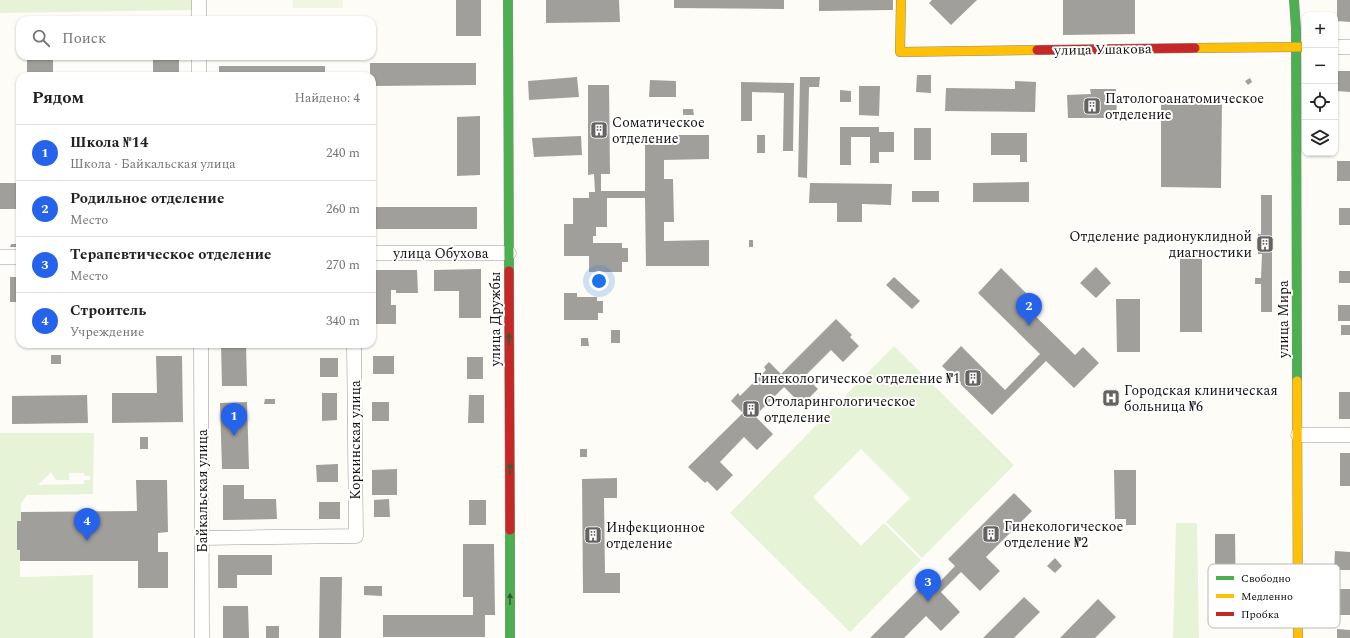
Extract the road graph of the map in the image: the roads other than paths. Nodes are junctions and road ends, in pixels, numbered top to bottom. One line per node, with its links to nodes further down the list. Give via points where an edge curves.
1 (199, 0): 5 (street)
2 (508, 0): 12 (street, улица Дружбы)
3 (901, 0): 7 (street, улица Ушакова, via 900,52)
4 (1294, 0): 7 (street, улица Мира)
5 (199, 16)
6 (1350, 46): 8 (street)
7 (1300, 47): 17 (street, улица Мира)
8 (1338, 47)
9 (199, 60): 10 (street)
10 (199, 72)
11 (376, 253): 12 (street, улица Обухова)
12 (509, 253): 22 (street, улица Дружбы, one-way to 12)
13 (0, 257): 14 (street)
14 (16, 257)
15 (201, 348): 19 (street, Байкальская улица)
16 (354, 348): 19 (street, Коркинская улица, via 356,536)
17 (1298, 435): 18 (street); 20 (street, улица Мира)
18 (1350, 435)
19 (202, 538): 21 (street, Байкальская улица)
20 (1298, 564)
21 (202, 638)
22 (510, 638)

